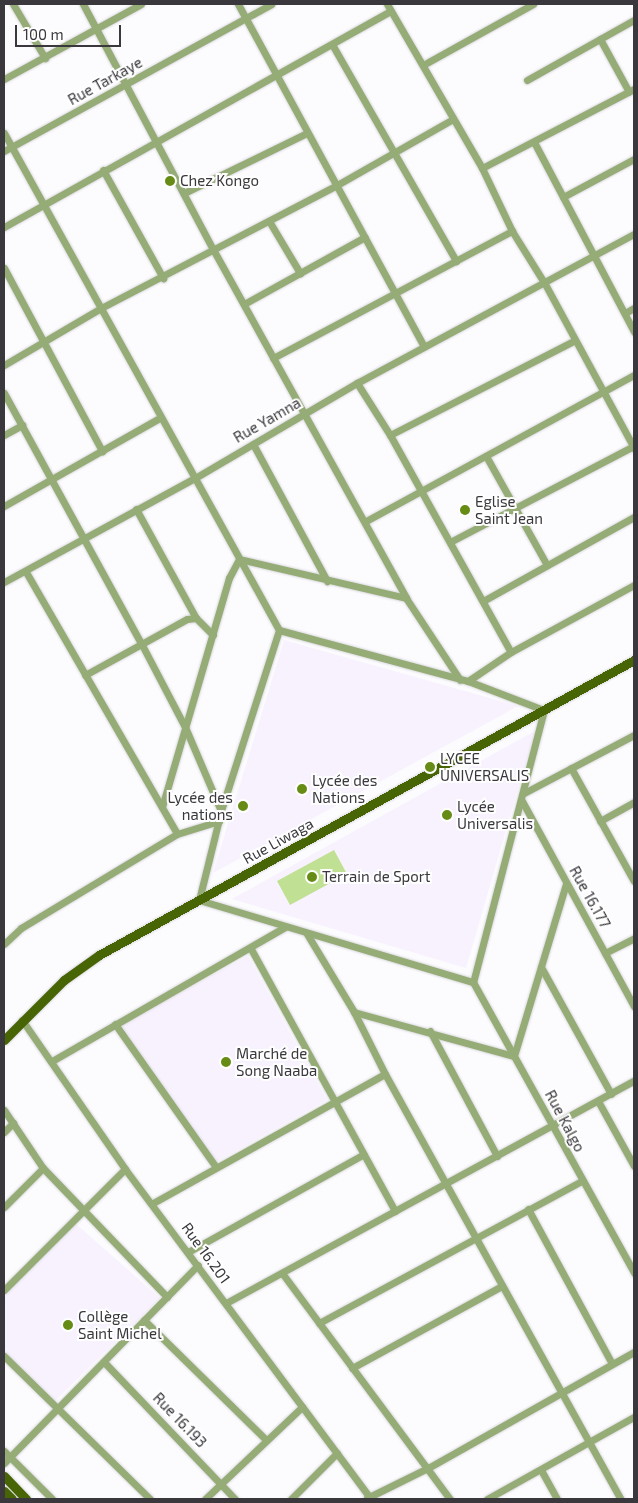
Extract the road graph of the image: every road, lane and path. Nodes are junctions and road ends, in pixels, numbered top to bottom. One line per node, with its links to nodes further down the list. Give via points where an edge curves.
1 (13, 4): 14 (street)
2 (83, 4): 11 (street)
3 (141, 4): 11 (street)
4 (238, 4): 9 (street)
5 (271, 4): 9 (street, Rue Tarkaye)
6 (387, 4): 8 (street)
7 (533, 4): 15 (street)
8 (391, 11): 13 (street); 15 (street)
9 (245, 18): 16 (street); 19 (street, Rue Tarkaye)
10 (634, 20): 12 (street)
11 (97, 28): 14 (street); 19 (street)
12 (600, 39): 18 (street); 20 (street)
13 (333, 46): 16 (street); 28 (street)
14 (45, 58): 17 (street)
15 (423, 65): 21 (street)
16 (276, 75): 23 (street); 24 (street)
17 (4, 79)
18 (527, 80)
19 (126, 84): 24 (street); 26 (street, Rue Tarkaye)
20 (632, 90): 25 (street)
21 (453, 119): 28 (street); 30 (street)
22 (4, 133): 26 (street)
23 (307, 133): 32 (street); 33 (street)
24 (156, 140): 31 (street); 33 (street)
25 (534, 142): 30 (street); 34 (street)
26 (12, 147): 27 (street, Rue Tarkaye); 35 (street)
27 (4, 151)
28 (392, 154): 32 (street); 43 (street)
29 (634, 159): 34 (street)
30 (482, 168): 38 (street)
31 (103, 170): 35 (street); 46 (street)
32 (337, 185): 36 (street); 40 (street)
33 (184, 193): 41 (street)
34 (563, 197): 42 (street)
35 (43, 204): 37 (street); 50 (street)
36 (269, 221): 41 (street); 45 (street)
37 (4, 227)
38 (512, 231): 43 (street); 47 (street)
39 (634, 234): 42 (street, Rue Yamna)
40 (365, 237): 45 (street); 48 (street)
41 (214, 251): 46 (street); 49 (street)
42 (596, 256): 47 (street, Rue Yamna); 52 (street)
43 (456, 261): 48 (street)
44 (4, 268): 54 (street)
45 (300, 273): 49 (street)
46 (163, 278): 50 (street)
47 (545, 284): 55 (street); 56 (street, Rue Yamna)
48 (395, 293): 56 (street); 57 (street)
49 (244, 304): 57 (street)
50 (101, 308): 54 (street); 64 (street)
51 (634, 308): 52 (street)
52 (625, 313): 53 (street)
53 (634, 332)
54 (43, 341): 58 (street); 70 (street)
55 (574, 341): 61 (street); 67 (street)
56 (424, 347): 60 (street, Rue Yamna)
57 (273, 358): 63 (street)
58 (4, 365)
59 (634, 375): 61 (street)
60 (357, 383): 63 (street, Rue Yamna); 67 (street)
61 (605, 391): 69 (street); 71 (street)
62 (4, 393): 65 (street)
63 (306, 414): 68 (street, Rue Yamna); 79 (street)
64 (161, 417): 70 (street); 72 (street)
65 (22, 425): 66 (street); 73 (street)
66 (4, 435)
67 (390, 435): 74 (street)
68 (253, 444): 72 (street, Rue Yamna); 85 (street)
69 (634, 447): 76 (street)
70 (102, 452): 73 (street)
71 (486, 456): 74 (street); 76 (street)
72 (195, 478): 77 (street, Rue Yamna); 82 (street)
73 (52, 480): 75 (street); 80 (street)
74 (422, 491): 79 (street); 81 (street)
75 (4, 506)
76 (515, 508): 81 (street); 83 (street)
77 (136, 509): 80 (street, Rue Yamna); 90 (street)
78 (634, 518): 83 (street)
79 (366, 521): 88 (street)
80 (82, 540): 84 (street, Rue Yamna); 93 (street)
81 (450, 542): 89 (street)
82 (240, 559): 85 (street); 91 (street); 92 (street, via 229,578)
83 (547, 565): 89 (street)
84 (26, 572): 86 (street, Rue Yamna); 96 (street)
85 (327, 581): 88 (street)
86 (4, 582)
87 (634, 584): 94 (street)
88 (406, 598): 97 (street)
89 (483, 601): 94 (street)
90 (196, 618): 92 (street); 93 (street, via 179,622)
91 (279, 630): 97 (street); 106 (street)
92 (213, 635): 99 (street)
93 (141, 643): 96 (street); 99 (street)
94 (511, 652): 97 (street)
95 (634, 660): 98 (main road, Rue Liwaga)
96 (85, 676): 105 (street)
97 (464, 680): 98 (street)
98 (544, 710): 102 (street); 113 (main road, Rue Liwaga)
99 (185, 727): 105 (street); 106 (street)
100 (634, 735): 101 (street)
101 (571, 768): 102 (street); 108 (street)
102 (524, 793): 103 (street)
103 (522, 801): 112 (street, Rue 16.177); 121 (street)
104 (634, 802): 108 (street)
105 (162, 807): 109 (street)
106 (221, 811): 107 (street)
107 (219, 821): 109 (street); 113 (street)
108 (600, 821): 110 (street)
109 (177, 834): 117 (street, via 20,928)
110 (632, 871): 111 (street)
111 (634, 881)
112 (566, 884): 119 (street, Rue 16.177); 120 (street)
113 (199, 900): 114 (street); 124 (main road, Rue Liwaga, via 81,966)
114 (285, 927): 115 (street); 118 (street)
115 (307, 934): 121 (street); 123 (street)
116 (634, 938): 119 (street)
117 (4, 944)
118 (251, 949): 125 (street); 134 (street)
119 (605, 954): 122 (street, Rue 16.177)
120 (541, 967): 128 (street); 132 (street)
121 (472, 982): 128 (street, Rue Kalgo)
122 (634, 1006)
123 (354, 1012): 126 (street); 130 (street)
124 (22, 1020): 127 (main road, Rue Liwaga); 129 (street, Rue 16.201)
125 (115, 1024): 129 (street); 142 (street)
126 (430, 1032): 128 (street); 140 (street)
127 (5, 1034)
128 (514, 1056): 137 (street, Rue Kalgo)
129 (52, 1061): 144 (street, Rue 16.201)
130 (385, 1074): 134 (street); 146 (street)
131 (634, 1081): 132 (street)
132 (611, 1094): 133 (street)
133 (598, 1101): 137 (street); 141 (street)
134 (335, 1102): 139 (street); 142 (street)
135 (4, 1110): 136 (street)
136 (12, 1123): 138 (street); 143 (street)
137 (552, 1126): 140 (street); 145 (street, Rue Kalgo)
138 (4, 1132)
139 (364, 1154): 151 (street); 153 (street)
140 (497, 1156): 146 (street)
141 (634, 1166)
142 (216, 1167): 147 (street)
143 (42, 1168): 148 (street); 150 (street)
144 (125, 1169): 147 (street, Rue 16.201); 150 (street)
145 (582, 1181): 149 (street); 156 (street, Rue Kalgo)
146 (446, 1184): 151 (street); 152 (street)
147 (153, 1203): 153 (street, Rue 16.201)
148 (4, 1208)
149 (528, 1209): 152 (street); 166 (street)
150 (82, 1210): 158 (street); 159 (street)
151 (395, 1211): 155 (street)
152 (476, 1238): 157 (street); 162 (street)
153 (188, 1252): 154 (street, Rue 16.201)
154 (198, 1266): 159 (street); 160 (street, Rue 16.201)
155 (282, 1273): 160 (street); 162 (street)
156 (634, 1273)
157 (502, 1286): 167 (street); 168 (street)
158 (4, 1290)
159 (167, 1297): 161 (street)
160 (226, 1303): 169 (street, Rue 16.201)
161 (144, 1320): 165 (street); 172 (street)
162 (319, 1323): 167 (street)
163 (634, 1352): 166 (street)
164 (4, 1356): 170 (street)
165 (104, 1362): 170 (street); 181 (street, Rue 16.193)
166 (612, 1364): 168 (street)
167 (352, 1368): 178 (street)
168 (561, 1392): 173 (street); 178 (street)
169 (302, 1407): 172 (street); 175 (street, Rue 16.201)
170 (57, 1409): 176 (street); 187 (street)
171 (634, 1417): 173 (street)
172 (266, 1440): 181 (street)
173 (589, 1442): 179 (street); 194 (street)
174 (4, 1451): 176 (street)
175 (337, 1453): 183 (street, Rue 16.201); 190 (street)
176 (10, 1457): 177 (street); 186 (street)
177 (4, 1463)
178 (428, 1468): 183 (street); 191 (street)
179 (541, 1470): 192 (street); 193 (street)
180 (4, 1476): 185 (main road)
181 (223, 1483): 188 (street); 189 (street, Rue 16.193)
182 (4, 1491): 184 (main road)
183 (369, 1498)
184 (12, 1499)
185 (26, 1499)
186 (52, 1499)
187 (150, 1499)
188 (205, 1499)
189 (235, 1499)
190 (290, 1499)
191 (450, 1499)
192 (487, 1499)
193 (557, 1499)
194 (621, 1499)

